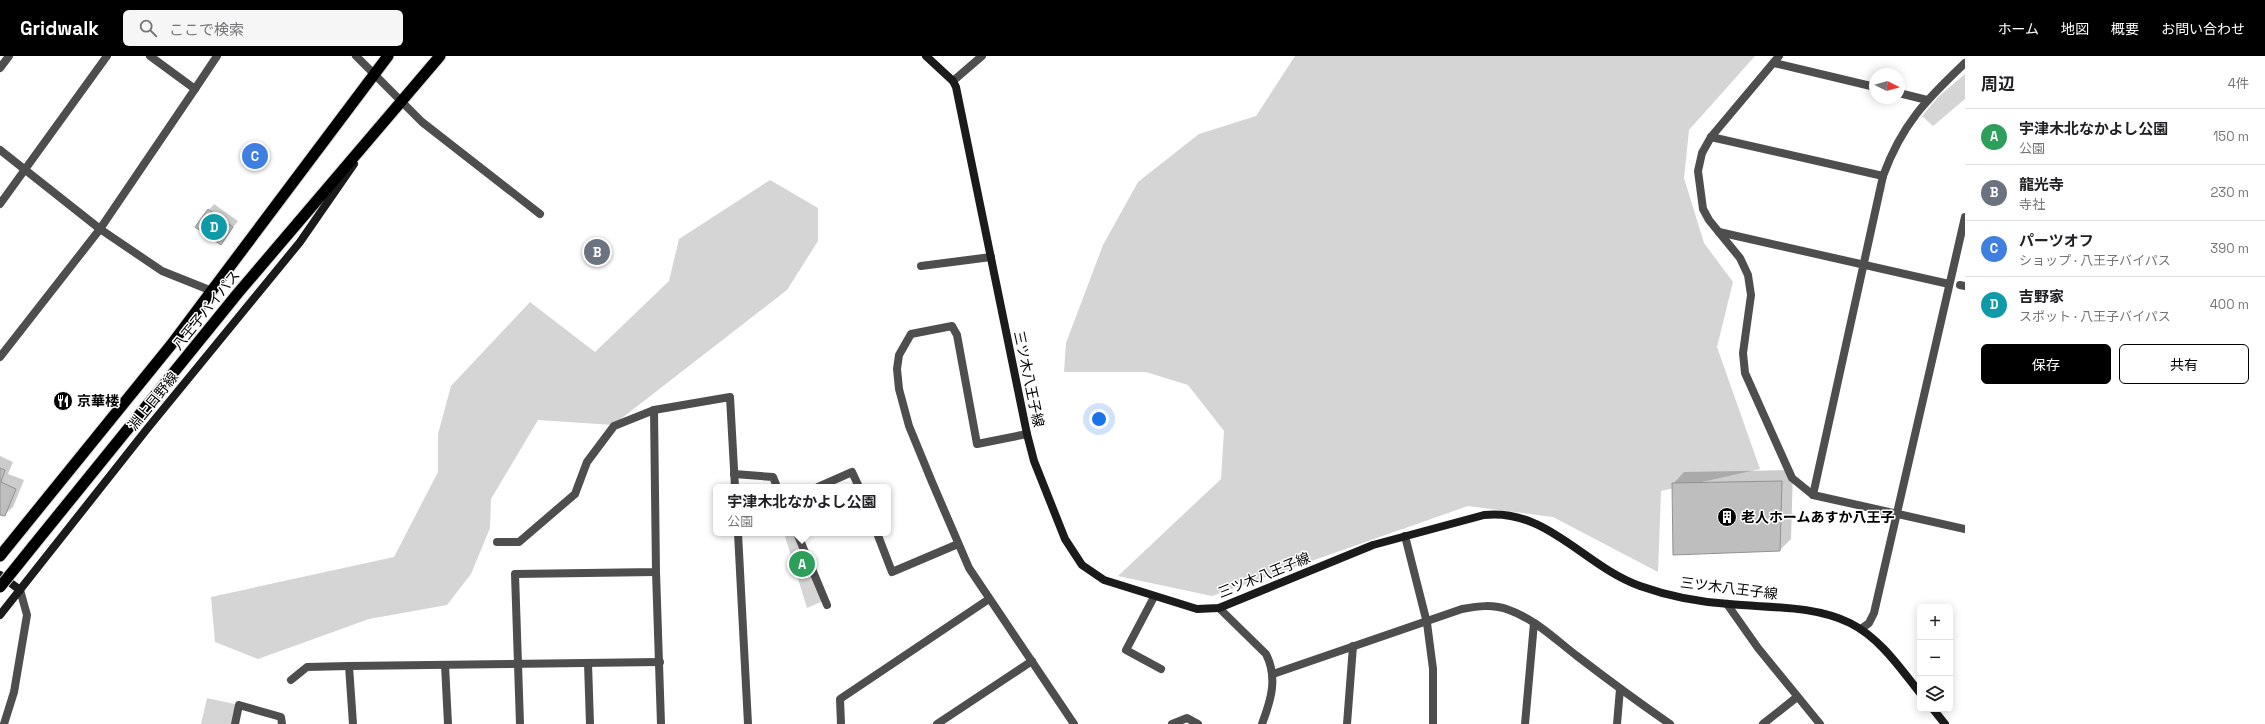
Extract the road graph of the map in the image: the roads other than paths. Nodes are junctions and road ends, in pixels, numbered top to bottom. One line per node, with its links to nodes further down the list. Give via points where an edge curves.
1 (8, 56): 13 (street)
2 (106, 56): 24 (street)
3 (150, 56): 17 (street)
4 (217, 56): 17 (street)
5 (356, 56): 14 (street)
6 (388, 56): 14 (highway, 八王子バイパス)
7 (393, 56): 14 (main road)
8 (440, 56): 20 (highway, 八王子バイパス)
9 (926, 56): 15 (main road)
10 (982, 56): 15 (street)
11 (1776, 59): 16 (street); 22 (street)
12 (1965, 63): 19 (street)
13 (0, 68)
14 (376, 74): 20 (street); 35 (highway, 八王子バイパス)
15 (953, 81): 31 (main road, 三ツ木八王子線)
16 (1869, 85)
17 (195, 89): 29 (street)
18 (1905, 94): 19 (street)
19 (1927, 100): 25 (street, via 1908,123 1893,150)
20 (401, 101): 21 (highway, 八王子バイパス); 27 (street, via 422,122)
21 (381, 125): 56 (highway, 八王子バイパス, bridge, via 238,293); 57 (main road, 淵上日野線, via 300,242)
22 (1711, 137): 25 (street); 30 (street, via 1702,153 1698,171 1699,188 1703,209)
23 (0, 150): 24 (street)
24 (25, 170): 26 (street); 29 (street)
25 (1883, 176): 32 (street)
26 (0, 204)
27 (540, 214)
28 (1965, 217): 34 (street)
29 (100, 229): 35 (street, via 162,271); 36 (street)
30 (1719, 232): 32 (street); 44 (street, via 1740,258 1748,276 1751,295 1743,353 1745,373 1792,478)
31 (991, 257): 33 (street); 38 (main road, 三ツ木八王子線)
32 (1864, 265): 34 (street); 44 (street)
33 (922, 266)
34 (1949, 284): 45 (street)
35 (212, 291): 53 (highway, 八王子バイパス)
36 (0, 357)
37 (654, 410): 39 (street, via 730,397); 51 (street, via 614,426 588,462 575,494 519,542); 54 (street)
38 (1027, 434): 52 (street, via 977,444 957,335 952,326 912,334 899,355 897,369 902,407); 58 (main road, 三ツ木八王子線, via 1048,500 1076,557 1089,571 1104,580)
39 (734, 474): 40 (street); 41 (street, via 773,477)
40 (735, 484)
41 (776, 484)
42 (825, 484): 43 (street, via 852,472)
43 (858, 484)
44 (1812, 495): 45 (street)
45 (1898, 514): 46 (street); 66 (street, via 1874,613 1869,623)
46 (1965, 529)
47 (738, 536): 89 (street)
48 (798, 536): 61 (street)
49 (878, 536): 52 (street, via 892,572)
50 (1405, 536): 60 (main road, 三ツ木八王子線, via 1484,515 1519,517 1549,530 1593,563 1638,585 1675,596); 62 (main road, 三ツ木八王子線, via 1325,564); 64 (street)
51 (497, 542)
52 (958, 544): 59 (street)
53 (0, 556)
54 (656, 572): 69 (street); 71 (street, via 515,574)
55 (0, 575): 57 (main road)
56 (0, 587)
57 (20, 590): 63 (main road, 淵上日野線); 81 (street, via 27,615 14,692)
58 (1154, 596): 62 (main road, 三ツ木八王子線, via 1197,609); 74 (street, via 1126,650)
59 (989, 600): 68 (street); 90 (street, via 840,699)
60 (1727, 604): 66 (main road, 三ツ木八王子線, via 1827,614); 79 (street)
61 (827, 605)
62 (1219, 608): 75 (street, via 1266,654)
63 (0, 615)
64 (1427, 623): 65 (street, via 1462,609 1489,606 1509,609); 67 (street); 97 (street, via 1433,669)
65 (1534, 623): 77 (street); 98 (street)
66 (1861, 629): 78 (main road, 三ツ木八王子線, via 1888,654)
67 (1353, 646): 75 (street); 96 (street)
68 (1032, 661): 91 (street); 92 (street)
69 (660, 662): 70 (street); 88 (street)
70 (588, 663): 71 (street); 87 (street)
71 (517, 664): 72 (street); 86 (street)
72 (445, 665): 73 (street); 85 (street)
73 (349, 666): 76 (street, via 307,666); 84 (street)
74 (1161, 669)
75 (1273, 674): 95 (street, via 1271,700)
76 (291, 680)
77 (1620, 689): 99 (street); 100 (street)
78 (1917, 689)
79 (1797, 697): 101 (street); 102 (street)
80 (1935, 712): 103 (main road)
81 (4, 724)
82 (235, 724): 83 (street, via 239,705 281,717)
83 (282, 724)
84 (353, 724)
85 (448, 724)
86 (520, 724)
87 (590, 724)
88 (661, 724)
89 (748, 724)
90 (842, 724)
91 (937, 724)
92 (1074, 724)
93 (1172, 724): 94 (street, via 1187,718)
94 (1198, 724)
95 (1262, 724)
96 (1347, 724)
97 (1433, 724)
98 (1525, 724)
99 (1617, 724)
100 (1670, 724)
101 (1763, 724)
102 (1820, 724)
103 (1945, 724)

